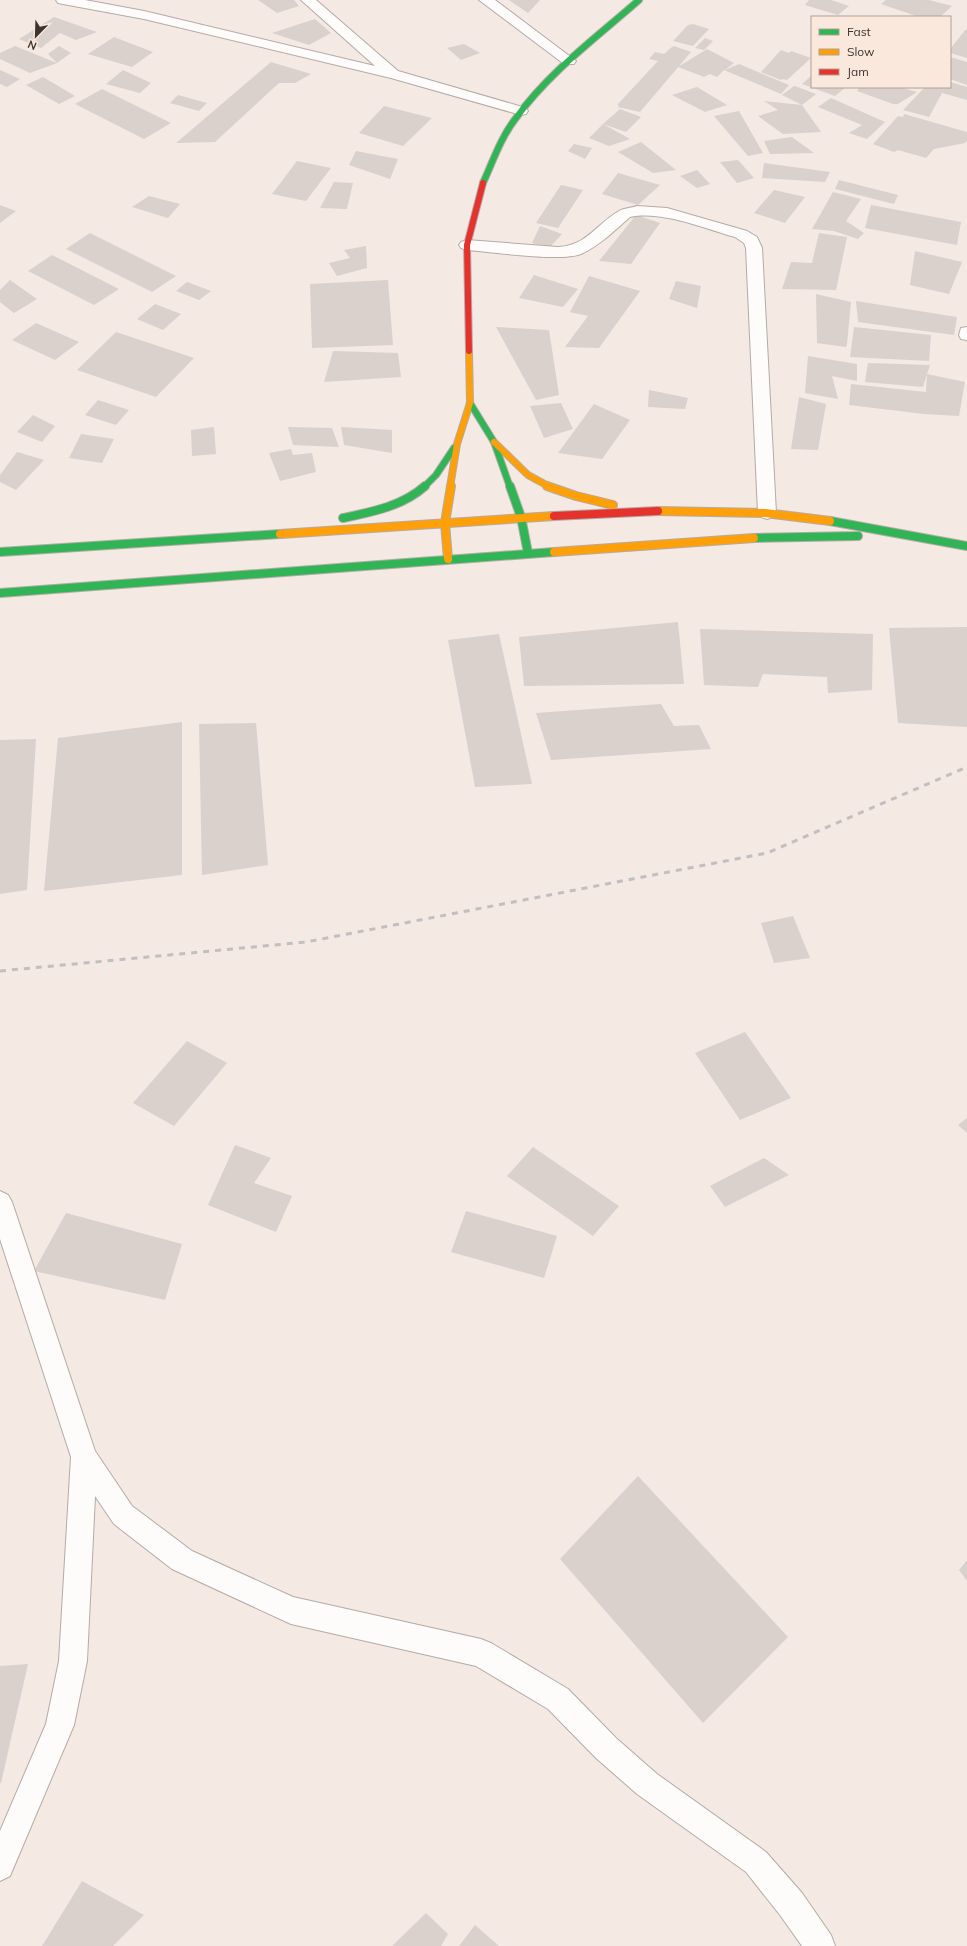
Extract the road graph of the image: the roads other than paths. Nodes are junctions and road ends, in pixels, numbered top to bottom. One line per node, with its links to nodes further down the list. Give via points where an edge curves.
1 (63, 0): 6 (street, via 144,15)
2 (308, 0): 6 (street)
3 (486, 0): 5 (street)
4 (639, 0): 5 (main road)
5 (569, 61): 7 (main road)
6 (395, 75): 7 (street)
7 (521, 111): 8 (main road, via 501,143 480,189)
8 (467, 245): 9 (main road); 13 (street, via 574,251 585,246 625,214 648,211 667,213 741,234 751,240 754,248)
9 (470, 403): 10 (main road); 11 (main road)
10 (494, 442): 12 (main road, via 541,483 596,502); 14 (main road)
11 (457, 444): 15 (main road); 16 (main road, via 432,480 412,496 378,510)
12 (646, 510): 13 (main road); 14 (main road)
13 (767, 513): 17 (main road, via 847,523)
14 (521, 517): 15 (main road); 20 (main road)
15 (445, 523): 16 (main road); 21 (main road)
16 (278, 533): 19 (main road)
17 (925, 540): 18 (main road); 20 (main road, via 856,536 735,538)
18 (967, 546)
19 (0, 552)
20 (528, 553): 21 (main road)
21 (448, 559): 22 (main road)
22 (0, 593)
23 (0, 1202): 24 (street)
24 (84, 1457): 25 (street, via 73,1661 60,1725); 26 (street, via 123,1516 182,1560 292,1610 481,1653 558,1699 606,1748 647,1784 756,1862 791,1904)
25 (0, 1866)
26 (820, 1946)

